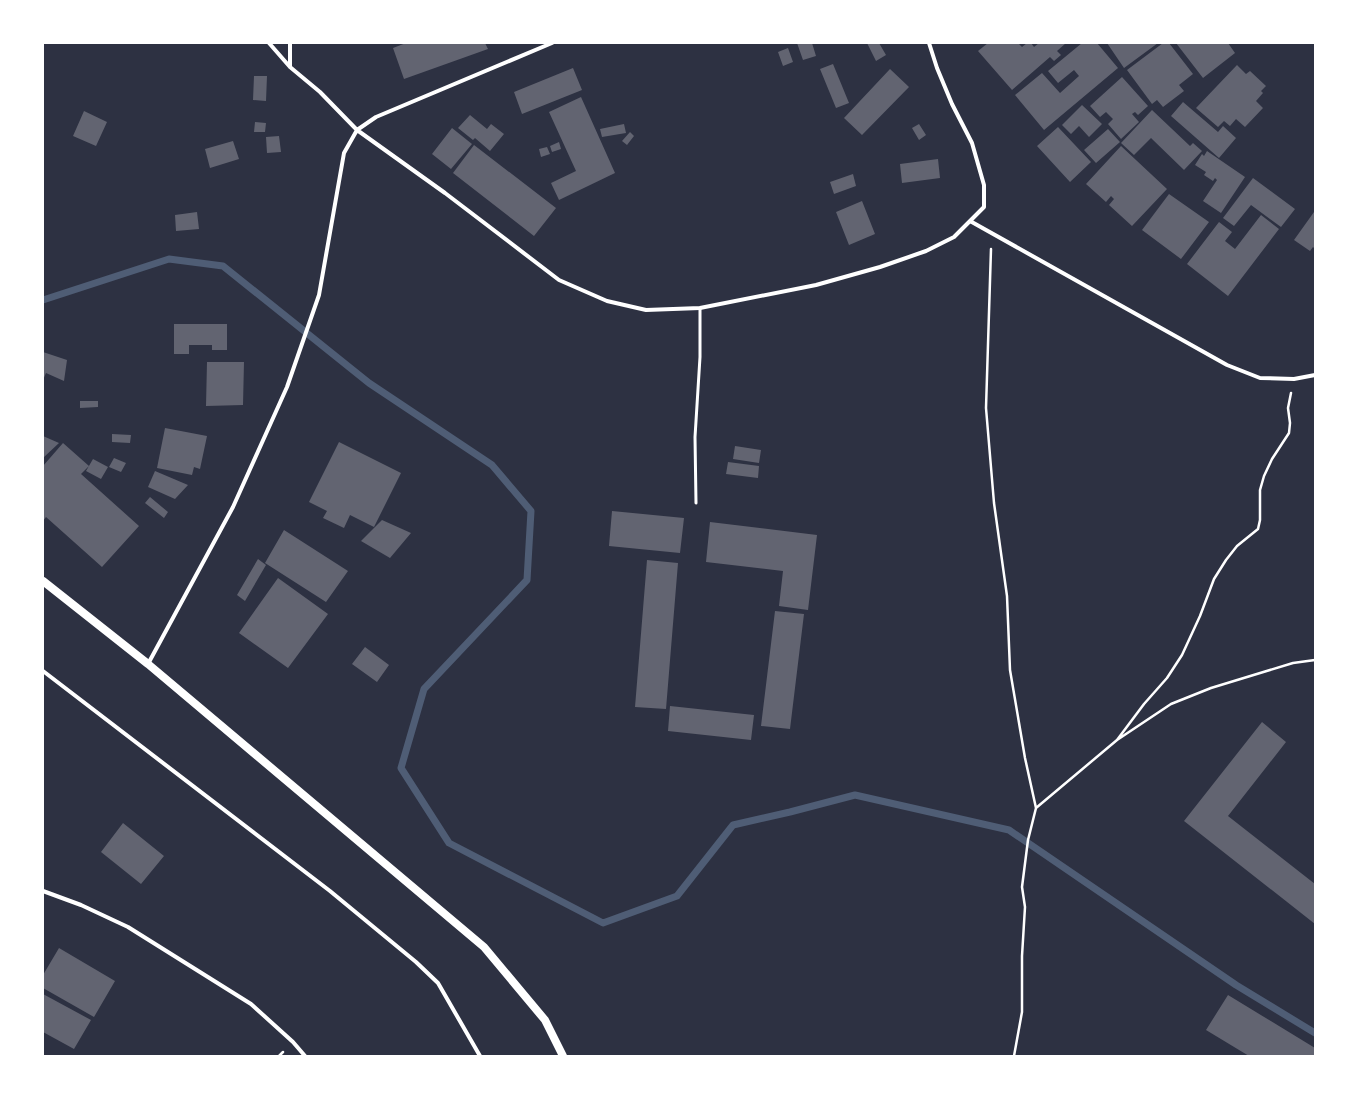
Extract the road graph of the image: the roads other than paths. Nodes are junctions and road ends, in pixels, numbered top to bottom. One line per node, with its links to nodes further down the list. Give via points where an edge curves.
1 (269, 43): 5 (street)
2 (290, 43): 5 (street)
3 (552, 43): 6 (street, via 376,117)
4 (929, 43): 7 (street, via 952,104 972,143 984,185 984,207)
5 (290, 67): 6 (street, via 320,92)
6 (357, 130): 8 (street, via 559,280 607,302 646,310); 12 (street, via 344,153 319,295 287,387 233,507)
7 (970, 221): 8 (street, via 954,237 926,251 880,267 816,285); 9 (street, via 1227,365 1260,378 1294,379)
8 (700, 308): 10 (lane, via 695,438)
9 (1315, 375)
10 (696, 503)
11 (43, 582): 12 (main road)
12 (148, 664): 17 (main road, via 484,947 545,1020)
13 (43, 670): 16 (street, via 324,887 416,962 438,983)
14 (43, 892): 15 (street, via 81,905 128,927 251,1004 294,1042)
15 (305, 1056)
16 (480, 1056)
17 (564, 1056)

